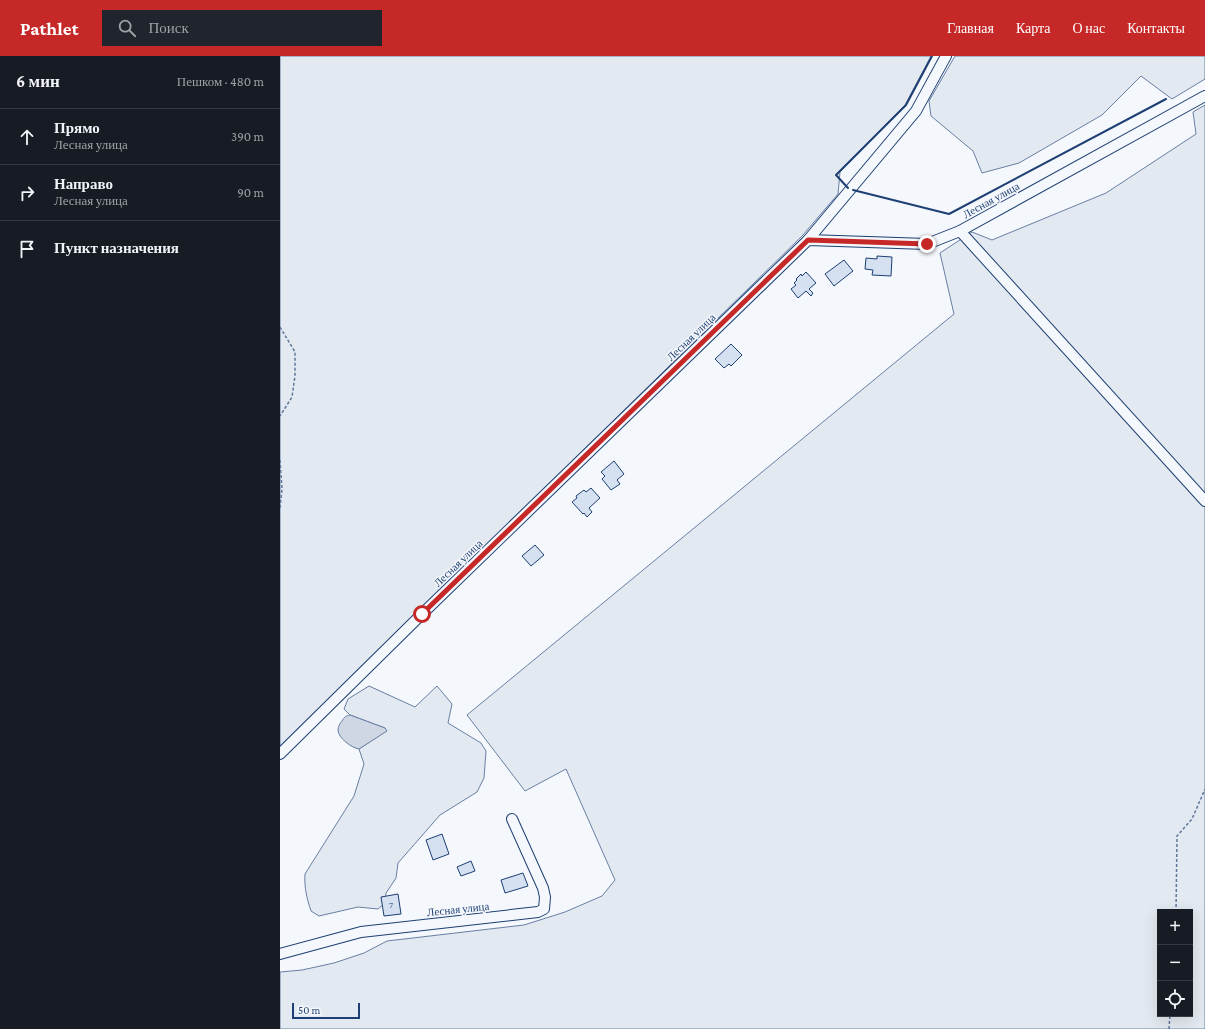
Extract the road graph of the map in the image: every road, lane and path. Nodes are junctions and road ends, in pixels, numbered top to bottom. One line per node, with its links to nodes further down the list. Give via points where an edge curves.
1 (946, 56): 4 (street, via 916,111)
2 (1205, 96): 3 (street, Лесная улица)
3 (960, 231): 4 (street, Лесная улица, via 927,244); 8 (street)
4 (808, 240): 10 (street, Лесная улица)
5 (280, 327): 6 (path, via 295,352 292,397)
6 (280, 416)
7 (280, 460): 9 (path)
8 (1205, 501)
9 (280, 508)
10 (280, 754)
11 (1205, 789): 13 (path, via 1192,820 1177,836)
12 (512, 819): 14 (street, Лесная улица, via 542,888 545,897 544,909 538,912 361,932)
13 (1176, 909)
14 (280, 954)
15 (1170, 1017): 16 (path)
16 (1169, 1029)

